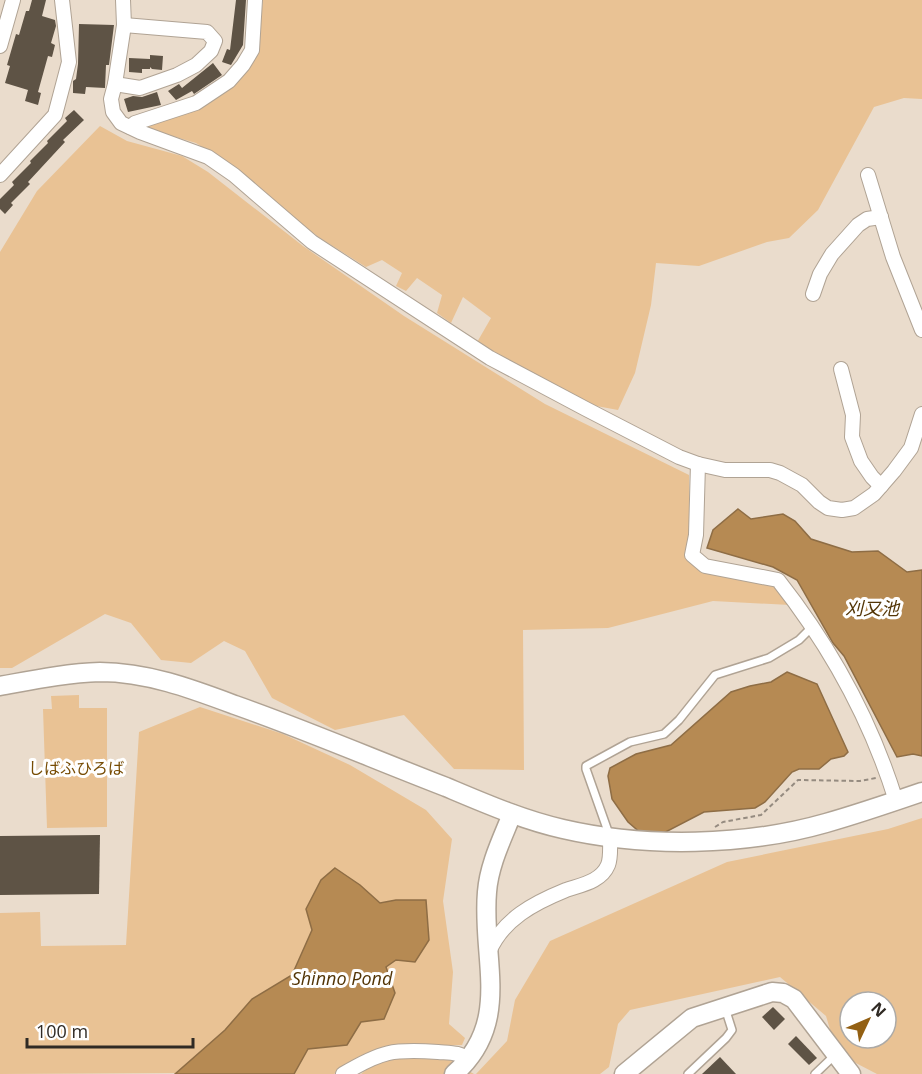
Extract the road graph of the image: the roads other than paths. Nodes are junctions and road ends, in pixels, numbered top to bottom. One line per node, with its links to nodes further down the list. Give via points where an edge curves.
1 (13, 0): 6 (street)
2 (62, 0): 9 (street, via 69,62 55,115)
3 (123, 0): 5 (street)
4 (255, 0): 8 (street, via 252,50 229,81 196,103)
5 (124, 25): 7 (street); 7 (street, via 207,32 215,41 211,51 177,75 140,88)
6 (0, 46)
7 (115, 84): 8 (street, via 112,112)
8 (130, 127): 16 (street, via 197,152 222,166 312,242 490,358)
9 (0, 175)
10 (868, 175): 11 (street)
11 (881, 217): 12 (street, via 858,225 820,274); 13 (street)
12 (813, 294)
13 (922, 330)
14 (842, 369): 17 (street, via 853,415 852,437 861,461)
15 (922, 414): 17 (street, via 911,448)
16 (698, 464): 17 (street, via 725,470 780,473 835,510 854,508); 18 (street, via 692,555 705,566 778,580)
17 (880, 486)
18 (812, 627): 21 (street, via 835,662 872,735); 23 (lane, via 769,658 715,675 664,734 630,742 586,766)
19 (0, 686): 22 (street, via 102,672 165,681 259,713)
20 (922, 792): 21 (street)
21 (896, 801): 23 (street, via 824,824 736,840 693,842)
22 (512, 814): 23 (street); 24 (street, via 487,891)
23 (610, 837): 24 (street, via 608,866 594,881 525,909 504,927)
24 (489, 954): 27 (street, via 489,1016)
25 (725, 1008): 26 (street, via 772,992 783,993 794,999); 30 (street, via 692,1018); 31 (lane, via 732,1030)
26 (836, 1054): 32 (lane); 33 (street)
27 (469, 1060): 28 (street, via 460,1053 394,1051 373,1056); 29 (street)
28 (343, 1074)
29 (454, 1074)
30 (624, 1074)
31 (688, 1074)
32 (815, 1074)
33 (851, 1074)

